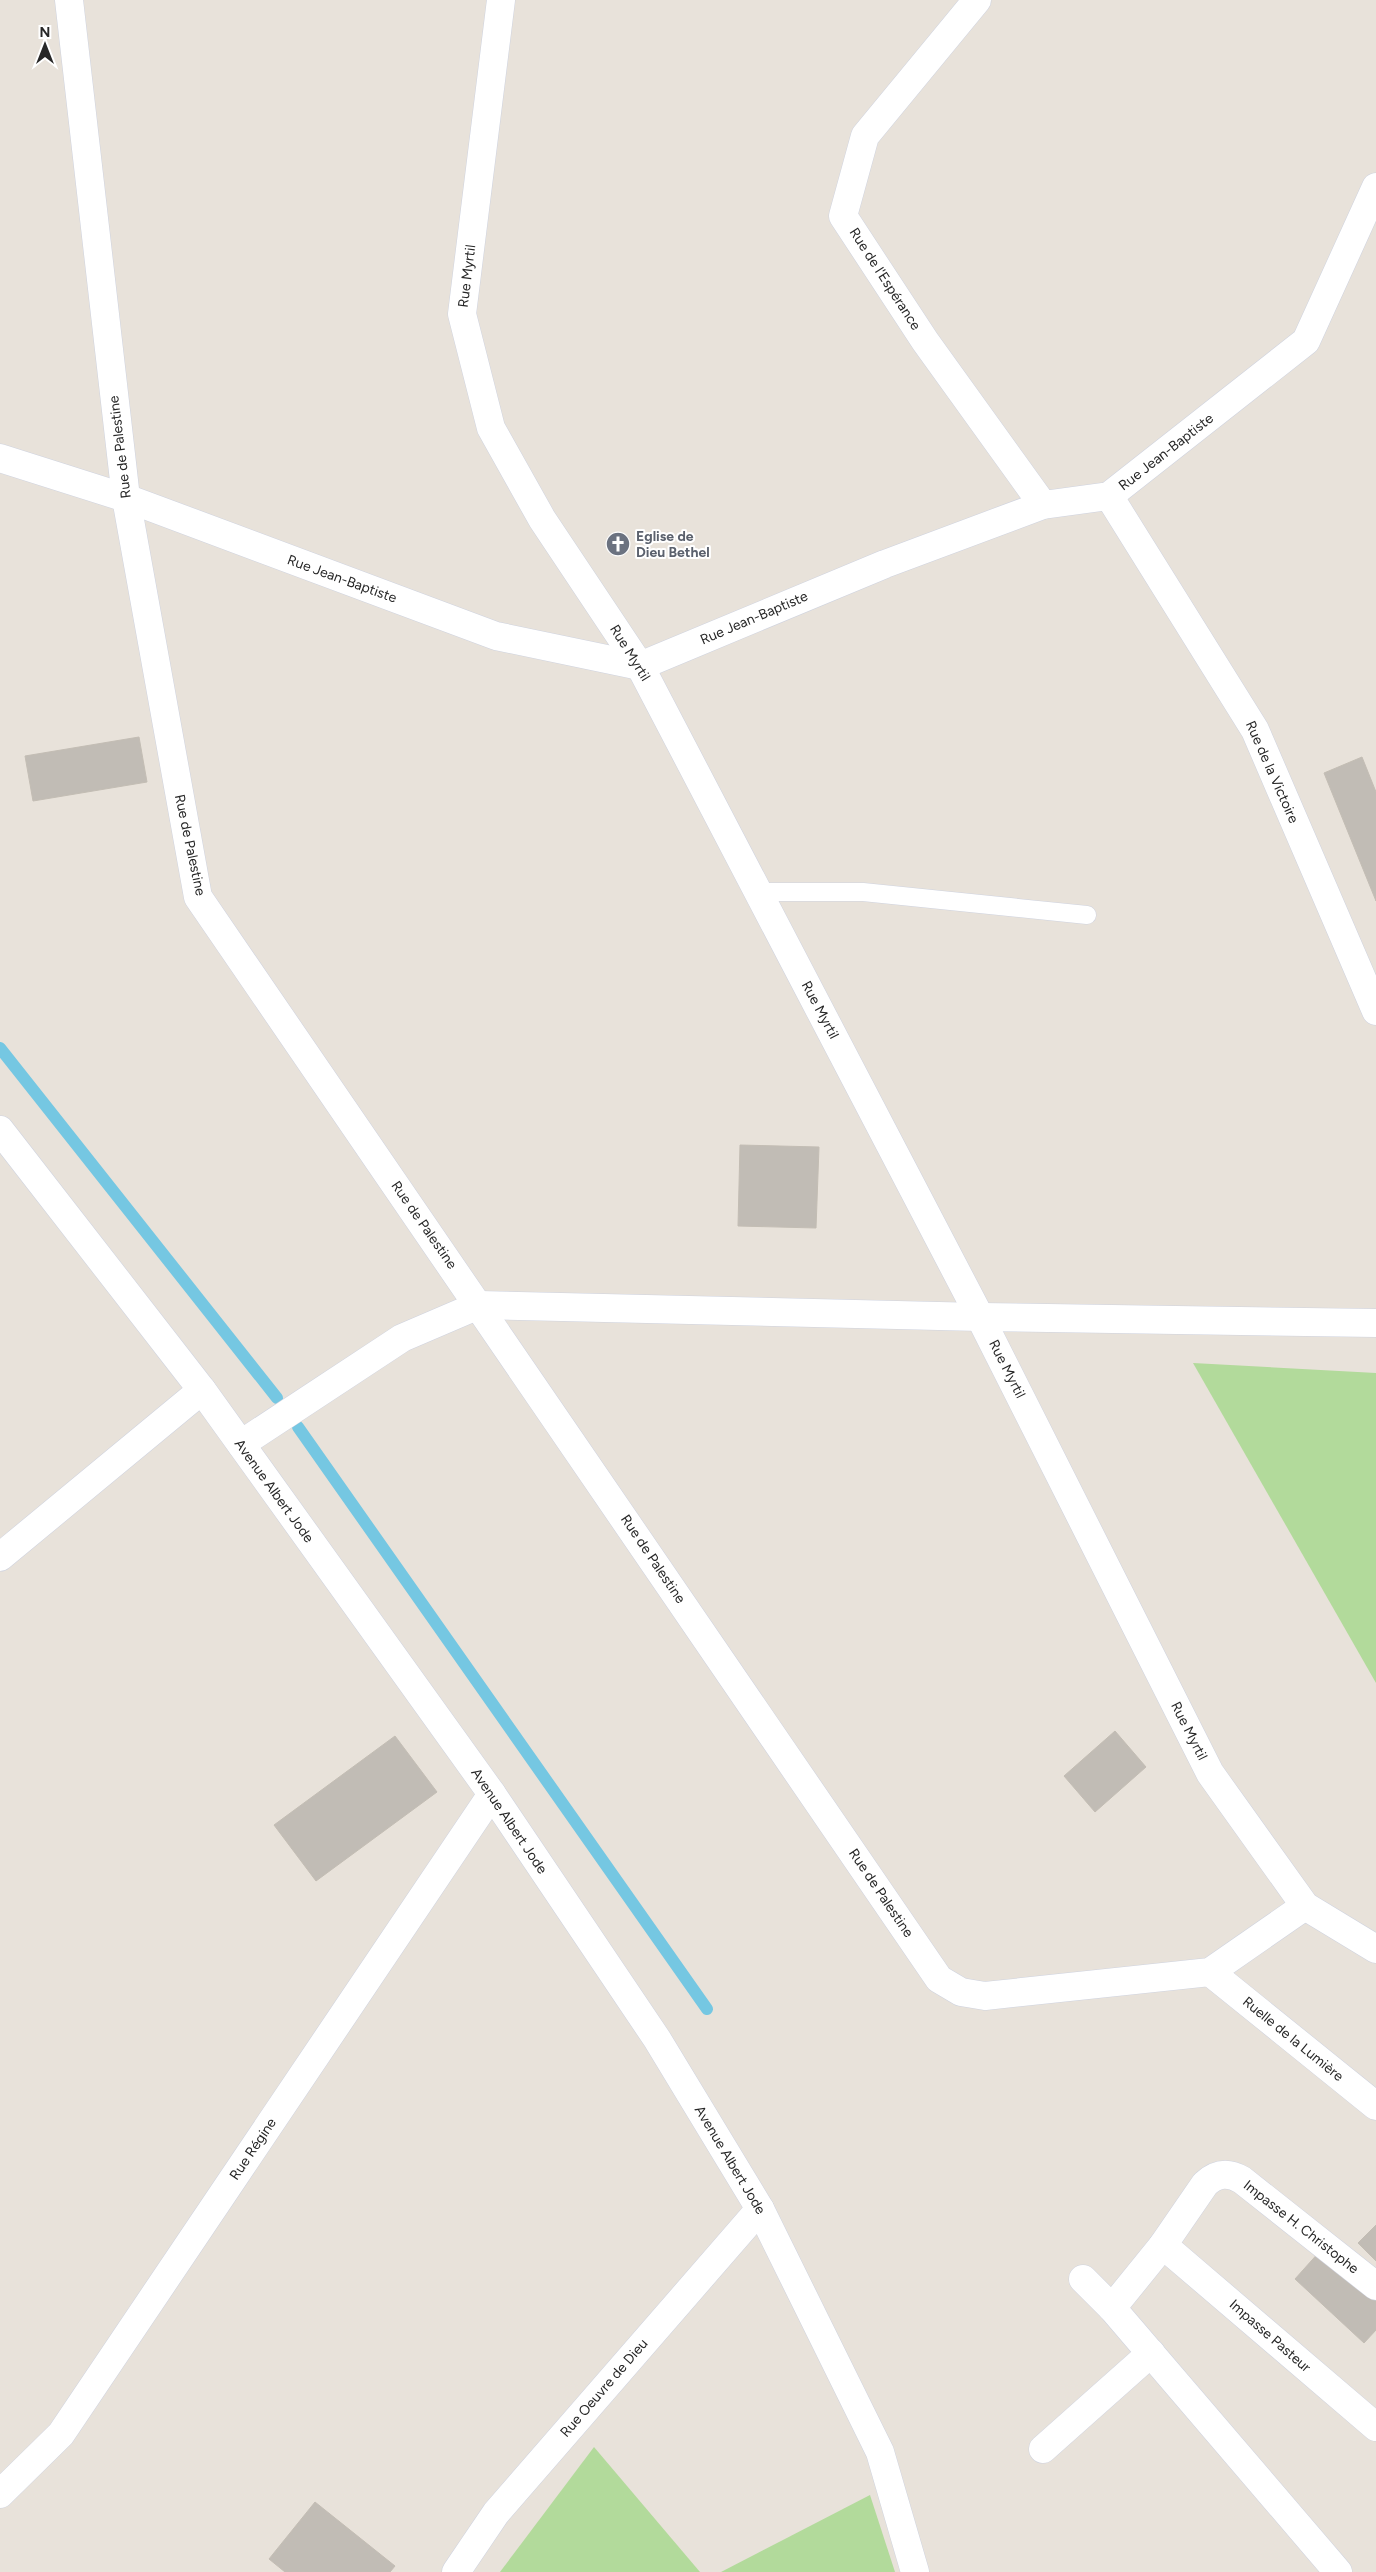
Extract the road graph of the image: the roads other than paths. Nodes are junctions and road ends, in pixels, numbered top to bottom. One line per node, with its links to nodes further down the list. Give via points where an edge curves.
1 (69, 0): 7 (street, Rue de Palestine)
2 (501, 0): 9 (street, Rue Myrtil, via 462,314 491,428 542,519)
3 (978, 0): 8 (street, Rue de l'Espérance, via 865,136 843,216 925,342)
4 (1376, 187): 6 (street, Rue Jean-Baptiste, via 1306,342)
5 (0, 458): 7 (street, Rue Jean-Baptiste)
6 (1109, 496): 8 (street, Rue Jean-Baptiste); 12 (street, Rue de la Victoire, via 1255,730)
7 (126, 498): 9 (street, Rue Jean-Baptiste, via 496,636); 14 (street, Rue de Palestine, via 198,897)
8 (1042, 505): 9 (street, Rue Jean-Baptiste, via 885,564)
9 (640, 666): 10 (street, Rue Myrtil)
10 (757, 892): 11 (lane, via 863,892); 15 (street, Rue Myrtil)
11 (1087, 915)
12 (1376, 1011)
13 (0, 1130): 17 (street, Avenue Albert Jode)
14 (479, 1305): 15 (street); 18 (street, via 402,1338); 23 (street, Rue de Palestine, via 940,1979 962,1992 985,1996)
15 (980, 1317): 16 (street); 21 (street, Rue Myrtil, via 1210,1773)
16 (1376, 1323)
17 (202, 1390): 18 (street, Avenue Albert Jode); 19 (street)
18 (241, 1444): 20 (street, Avenue Albert Jode)
19 (0, 1557)
20 (492, 1794): 25 (street, Avenue Albert Jode, via 657,2040); 33 (street, Rue Régine, via 61,2434)
21 (1305, 1906): 22 (street, Rue Myrtil); 23 (street, Rue de Palestine)
22 (1376, 1949)
23 (1210, 1972): 24 (street, Ruelle de la Lumière)
24 (1376, 2106)
25 (760, 2209): 34 (street, Rue Oeuvre de Dieu, via 496,2513); 35 (street, Avenue Albert Jode, via 880,2452)
26 (1163, 2245): 28 (street, Impasse H. Christophe, via 1205,2184 1222,2174 1233,2175); 29 (street); 31 (street, Impasse Pasteur)
27 (1083, 2279): 29 (street)
28 (1376, 2286)
29 (1112, 2308): 30 (street)
30 (1151, 2353): 32 (street); 36 (street)
31 (1376, 2427)
32 (1043, 2449)
33 (0, 2494)
34 (456, 2572)
35 (915, 2572)
36 (1338, 2572)

